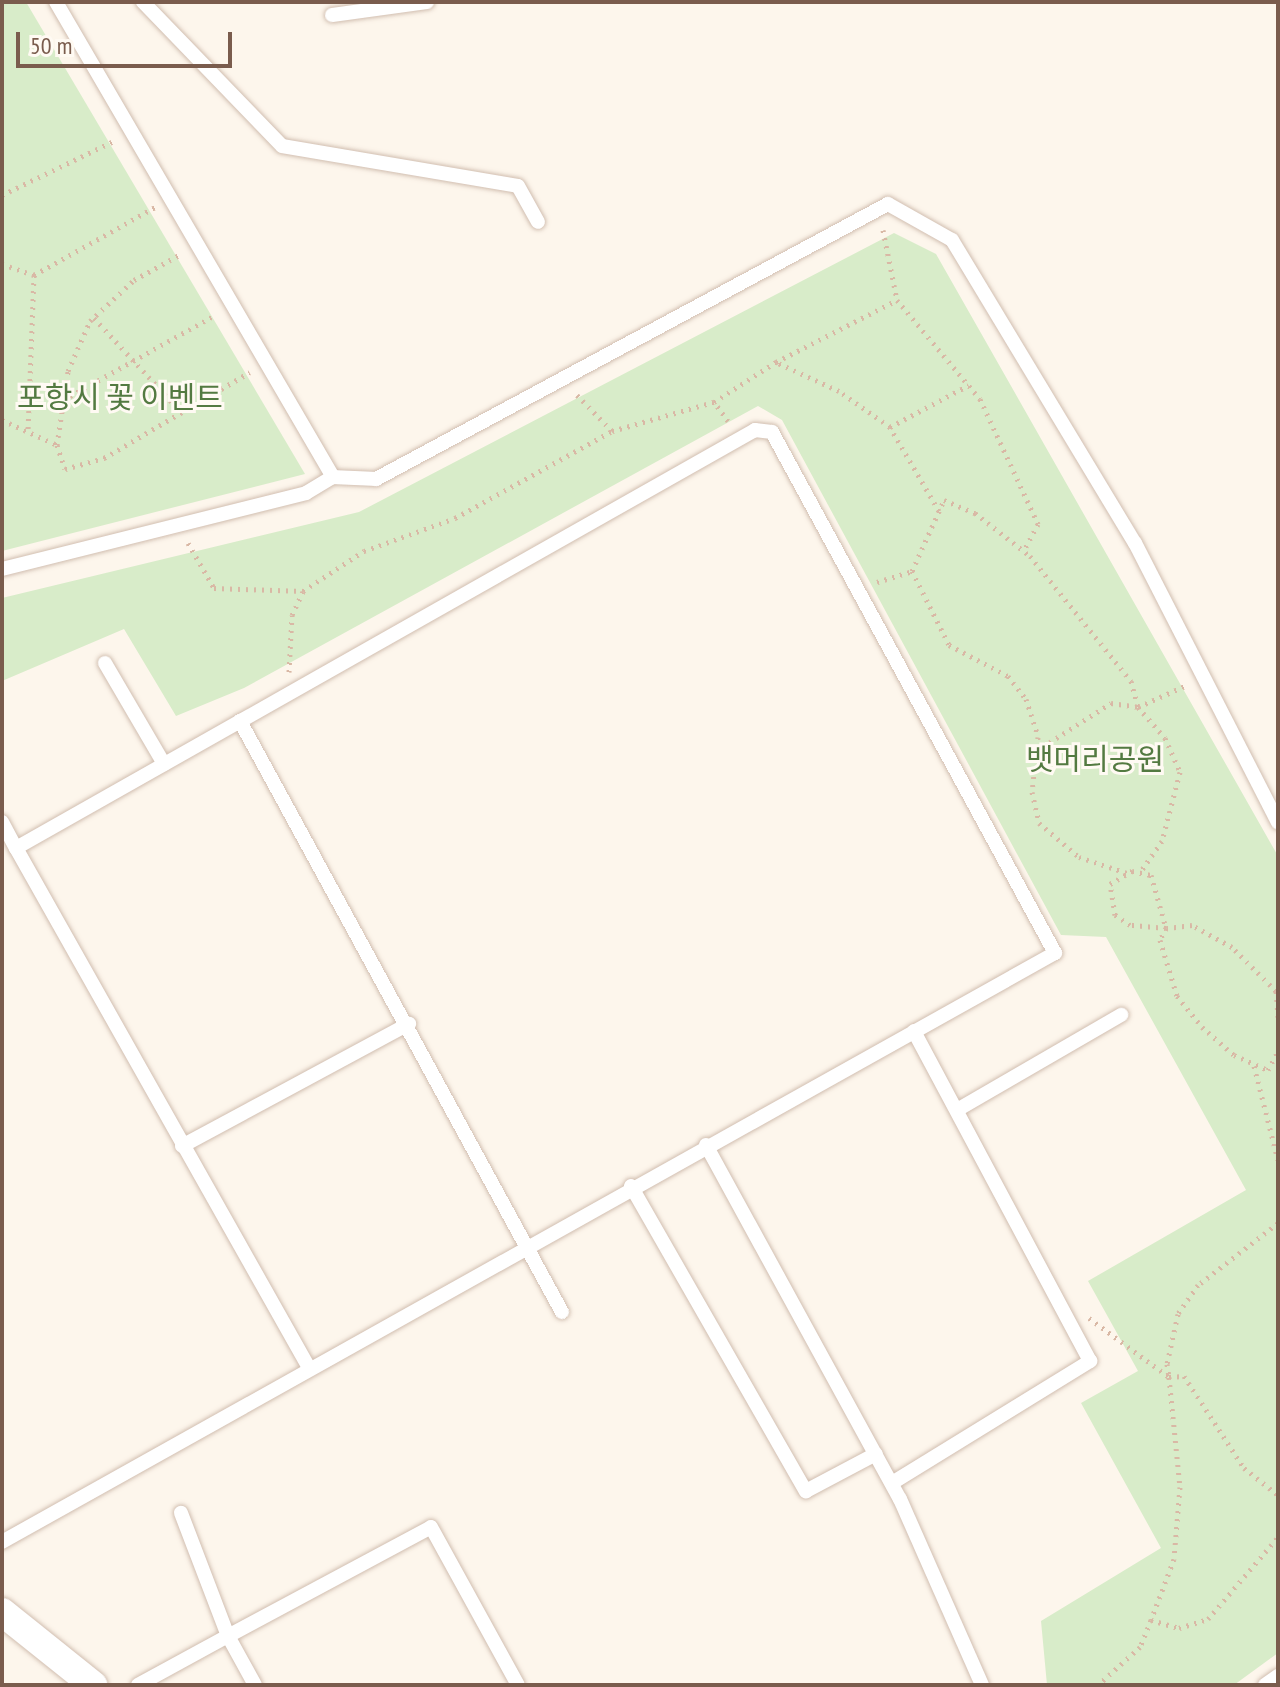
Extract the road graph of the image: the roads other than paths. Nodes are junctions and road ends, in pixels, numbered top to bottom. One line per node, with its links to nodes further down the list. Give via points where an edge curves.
1 (56, 2): 6 (lane)
2 (143, 2): 5 (lane, via 282,146 518,186)
3 (427, 2): 4 (lane)
4 (332, 15)
5 (538, 222)
6 (333, 477): 7 (lane, via 306,493); 12 (lane, via 376,479 888,204 952,240 1135,543)
7 (2, 569)
8 (105, 663): 10 (lane)
9 (240, 721): 10 (lane); 15 (lane); 16 (lane, via 741,438 772,432 1055,953)
10 (164, 764): 13 (lane)
11 (2, 822): 13 (lane)
12 (1278, 822)
13 (16, 848): 19 (lane)
14 (1121, 1015): 17 (lane)
15 (409, 1024): 19 (lane); 21 (lane)
16 (914, 1031): 17 (lane); 18 (lane)
17 (957, 1110): 25 (lane, via 1090,1361)
18 (706, 1145): 20 (lane); 24 (lane)
19 (182, 1146): 23 (lane)
20 (631, 1186): 21 (lane); 24 (lane, via 806,1491)
21 (527, 1243): 22 (lane); 23 (lane)
22 (562, 1312)
23 (308, 1366): 27 (lane)
24 (876, 1454): 25 (lane)
25 (892, 1483): 35 (lane)
26 (181, 1513): 29 (lane)
27 (2, 1542)
28 (2, 1612): 31 (street)
29 (228, 1636): 32 (lane); 33 (lane); 34 (lane, via 431,1527)
30 (1278, 1676): 36 (lane)
31 (93, 1685)
32 (138, 1685)
33 (255, 1685)
34 (518, 1685)
35 (982, 1685)
36 (1265, 1685)

